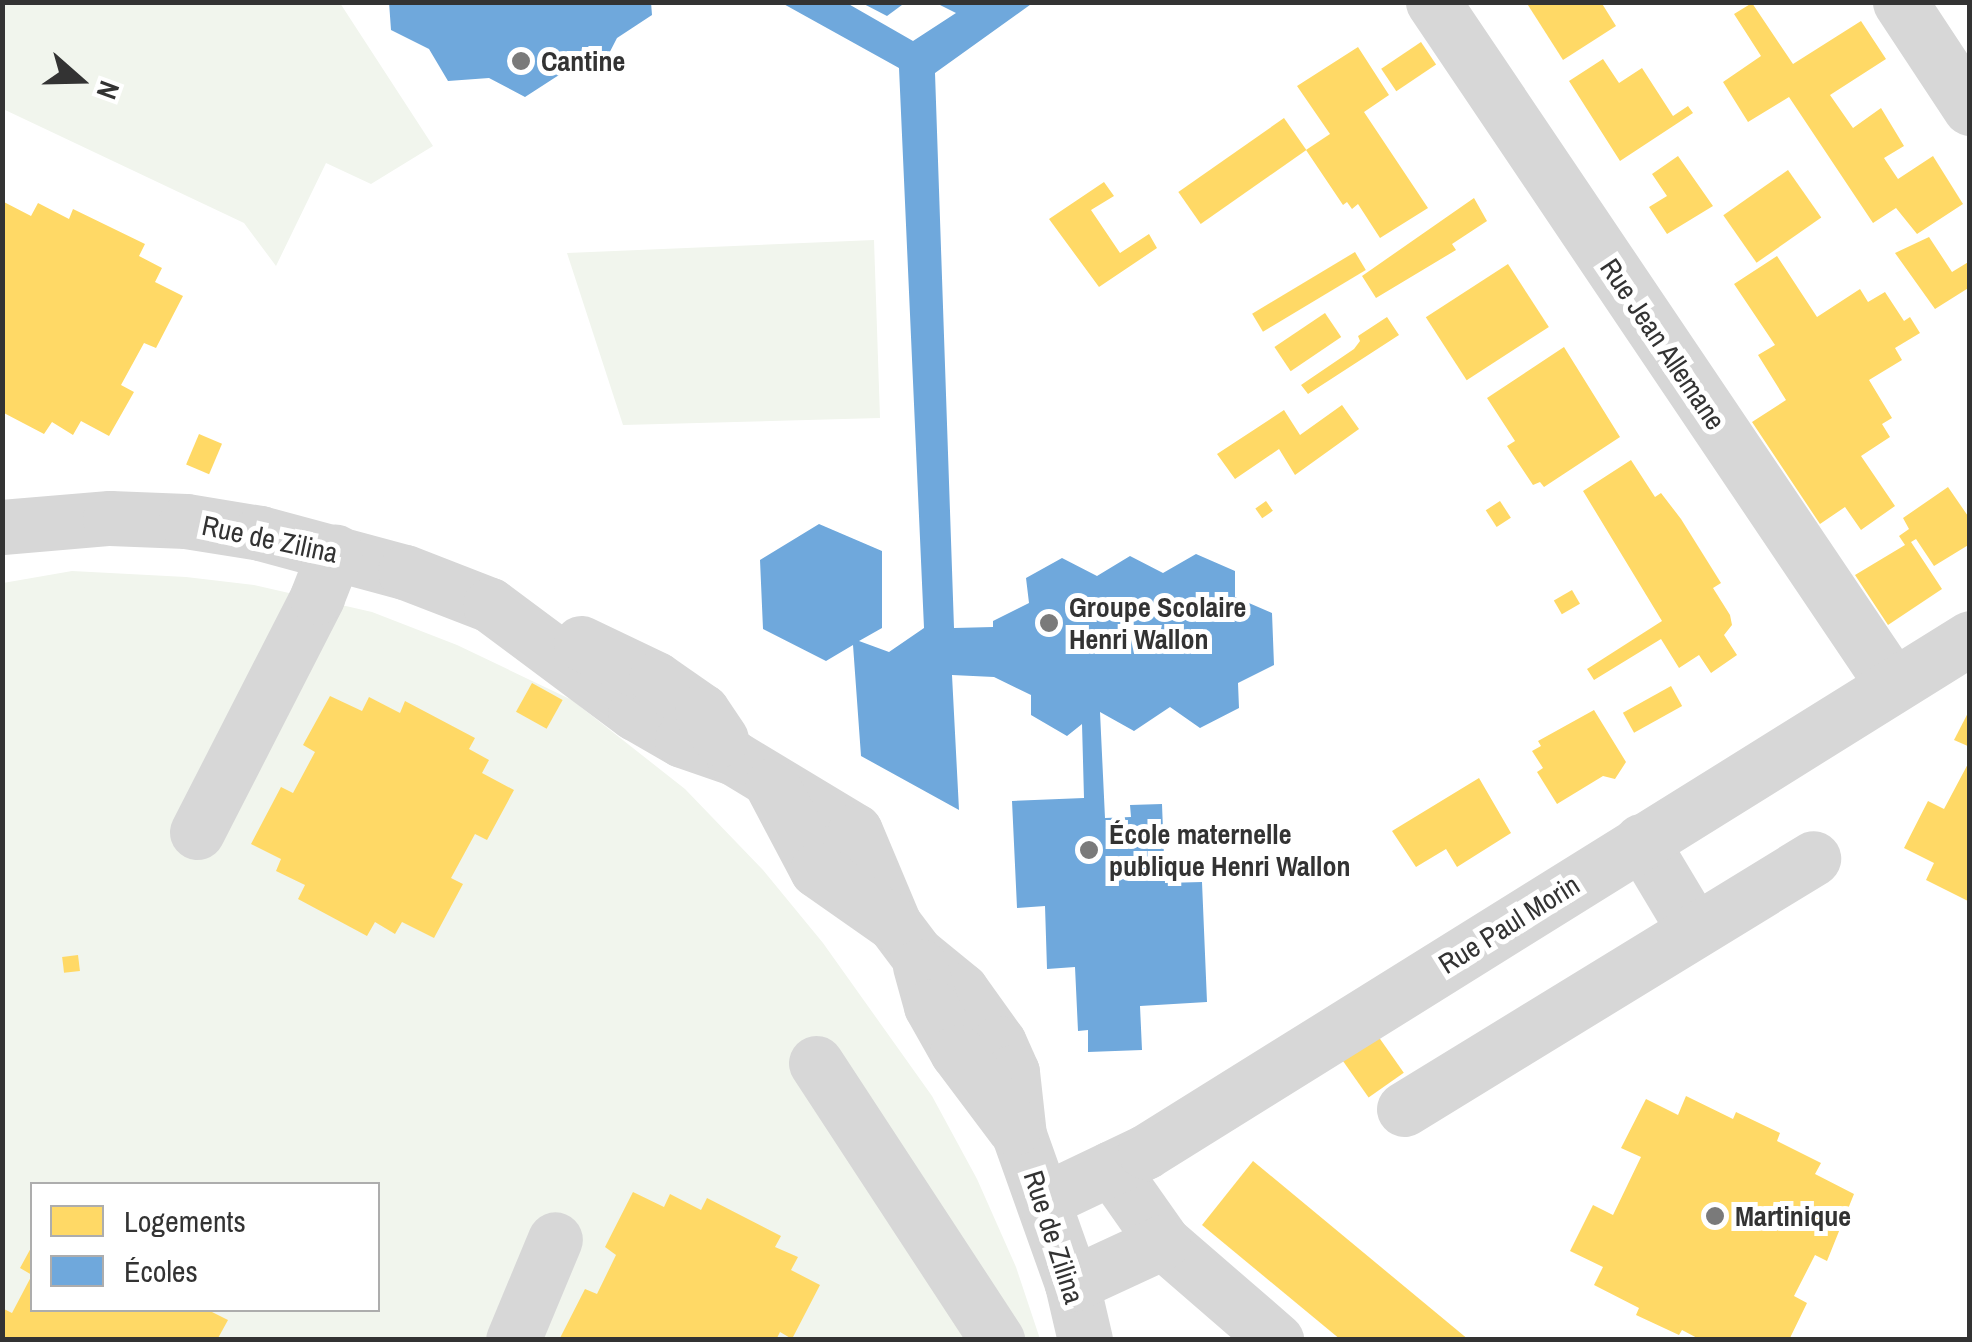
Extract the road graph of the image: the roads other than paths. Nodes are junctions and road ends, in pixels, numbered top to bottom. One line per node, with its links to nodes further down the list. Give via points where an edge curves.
1 (1433, 2): 7 (street, Rue Jean Allemane)
2 (1900, 2): 3 (street)
3 (1970, 108)
4 (2, 527): 5 (street, Rue de Zilina, via 110,518 186,521)
5 (336, 551): 8 (street); 15 (street, Rue de Zilina, via 477,598 523,627 587,645 702,711 753,771 817,870 905,939 992,1028 1012,1072 1020,1135)
6 (1970, 638): 7 (street, Rue Paul Morin)
7 (1893, 685): 9 (street, Rue Paul Morin)
8 (197, 832)
9 (1642, 841): 11 (street); 14 (street, Rue Paul Morin)
10 (1812, 858): 11 (street)
11 (1692, 928): 13 (street)
12 (816, 1063): 20 (street)
13 (1404, 1109)
14 (1111, 1168): 15 (street, Rue Paul Morin); 17 (street)
15 (1044, 1200): 18 (street, Rue de Zilina)
16 (554, 1239): 19 (street)
17 (1163, 1242): 18 (street); 21 (street)
18 (1077, 1324)
19 (513, 1340)
20 (997, 1340)
21 (1276, 1340)

